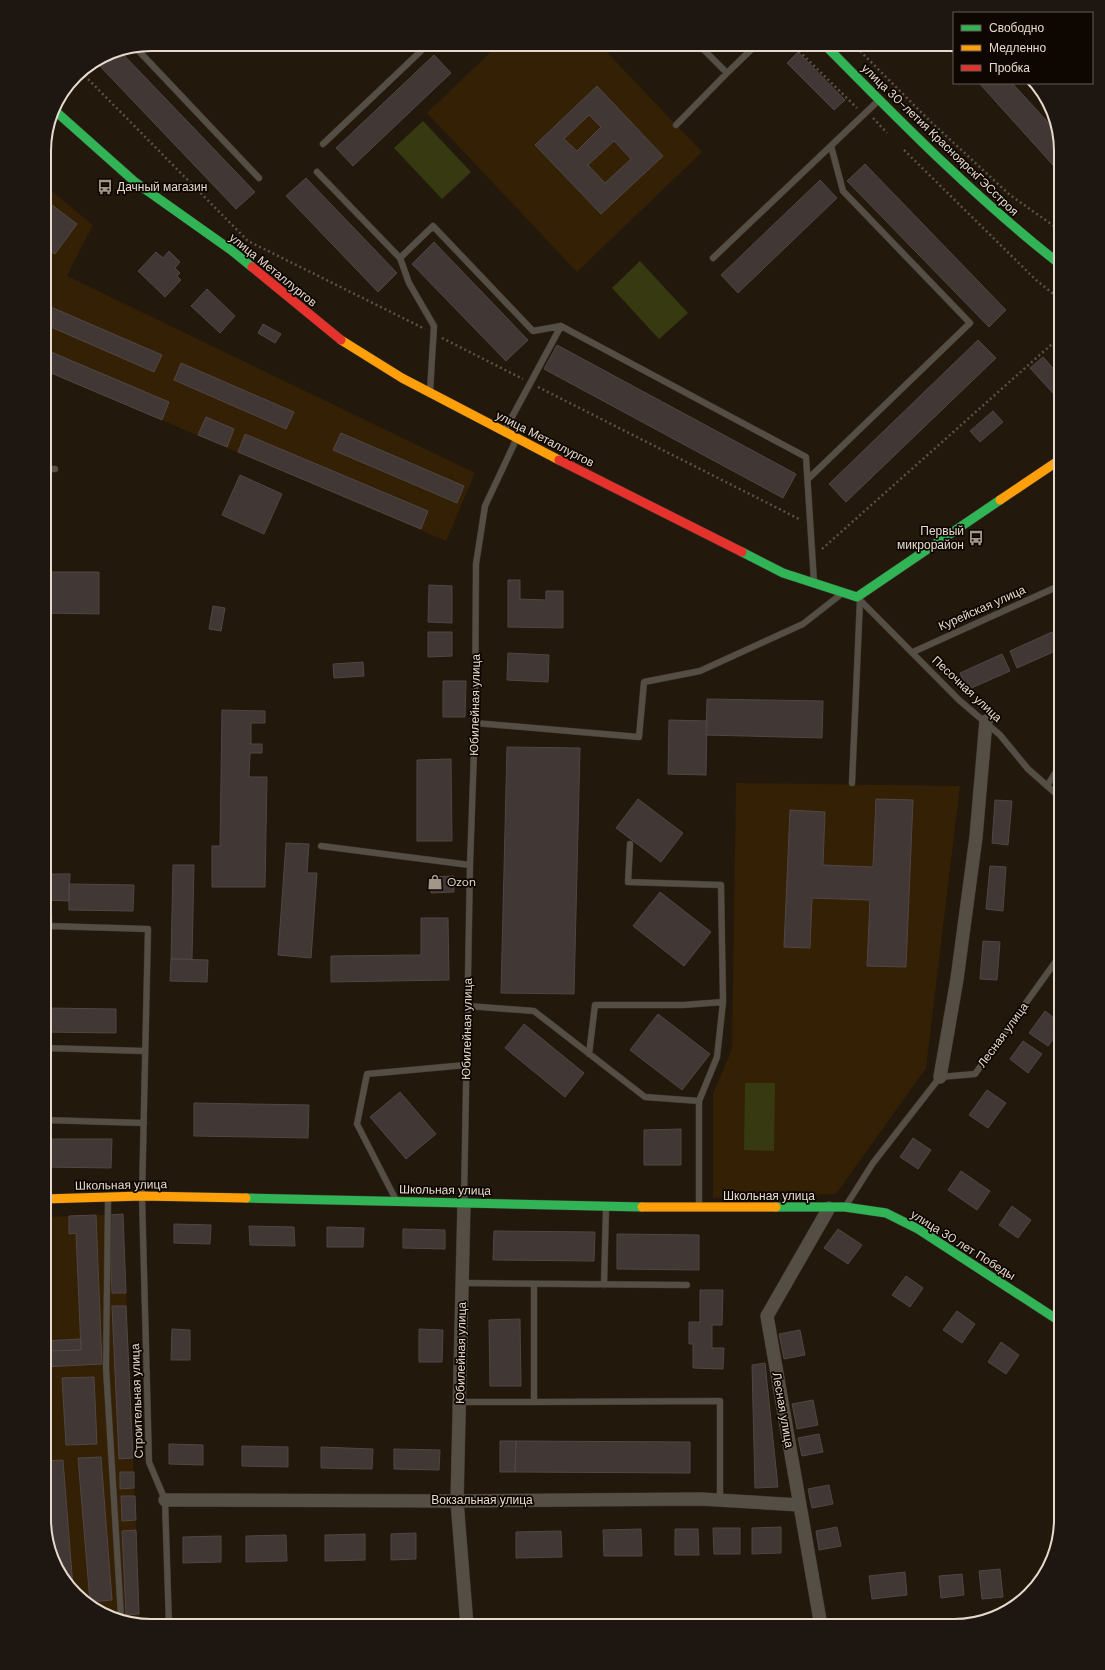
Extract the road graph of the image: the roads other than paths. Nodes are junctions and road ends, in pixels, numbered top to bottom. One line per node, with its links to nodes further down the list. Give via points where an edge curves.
1 (421, 51): 10 (lane)
2 (705, 51): 6 (lane)
3 (750, 51): 6 (lane)
4 (831, 51): 7 (street, улица 30-летия КрасноярскГЭСстроя)
5 (140, 52): 13 (lane)
6 (727, 73): 9 (lane)
7 (879, 100): 11 (lane); 16 (street, улица 30-летия КрасноярскГЭСстроя, via 951,172 1008,224)
8 (59, 114): 18 (street, улица Металлургов, via 135,182 231,250 339,339)
9 (676, 125)
10 (323, 144)
11 (831, 146): 15 (lane); 24 (lane, via 843,191 970,324)
12 (317, 172): 14 (lane)
13 (259, 178)
14 (400, 258): 17 (lane, via 433,226 533,331); 18 (lane, via 409,284 434,326)
15 (713, 258)
16 (1054, 260)
17 (560, 326): 19 (lane); 24 (lane, via 806,457)
18 (430, 393): 19 (street, улица Металлургов)
19 (504, 431): 20 (street, улица Металлургов)
20 (517, 439): 25 (street, улица Металлургов, via 783,573); 31 (lane, Юбилейная улица, via 485,506 476,564)
21 (1054, 464): 28 (street)
22 (51, 470): 23 (lane)
23 (55, 470)
24 (808, 479): 25 (lane)
25 (814, 583): 27 (street, улица Металлургов)
26 (1054, 588): 29 (lane, Курейская улица)
27 (842, 592): 28 (street, улица Металлургов); 31 (lane, via 803,624 700,671 644,682 640,737)
28 (858, 598): 29 (lane, Песочная улица); 33 (lane)
29 (913, 652): 30 (lane, Песочная улица, via 959,700)
30 (986, 721): 34 (lane, Песочная улица); 47 (street, via 975,845 957,979)
31 (475, 722): 38 (lane, Юбилейная улица)
32 (1054, 775): 34 (lane)
33 (852, 783)
34 (1047, 786): 35 (lane, Песочная улица)
35 (1054, 792)
36 (630, 844): 41 (lane, via 628,882 721,885)
37 (321, 846): 38 (lane)
38 (470, 865): 42 (lane, Юбилейная улица)
39 (51, 926): 44 (lane, Строительная улица, via 148,929)
40 (1054, 964): 47 (lane, Лесная улица, via 975,1074)
41 (723, 1002): 45 (lane, via 683,1005 595,1005); 48 (lane, via 717,1057)
42 (468, 1006): 45 (lane, via 534,1011); 46 (lane, Юбилейная улица)
43 (51, 1048): 44 (lane)
44 (145, 1051): 50 (lane, Строительная улица)
45 (590, 1054): 48 (lane, via 644,1097)
46 (466, 1065): 54 (lane, via 367,1074 357,1124); 55 (lane, Юбилейная улица)
47 (940, 1077): 57 (lane, via 873,1163)
48 (699, 1101): 58 (lane)
49 (51, 1120): 50 (lane)
50 (144, 1123): 51 (lane, Строительная улица)
51 (142, 1196): 52 (street, Школьная улица); 54 (street, Школьная улица); 67 (lane, Строительная улица, via 149,1462)
52 (108, 1197): 53 (street, Школьная улица); 71 (lane, via 106,1368)
53 (51, 1198)
54 (396, 1201): 55 (street, Школьная улица)
55 (464, 1203): 56 (street, Школьная улица); 60 (street, Юбилейная улица)
56 (606, 1206): 58 (street, Школьная улица); 62 (lane)
57 (845, 1207): 59 (street, Школьная улица); 64 (street, улица 30 лет Победы, via 886,1214 918,1229)
58 (699, 1208): 59 (street, Школьная улица)
59 (829, 1208): 70 (street, Лесная улица, via 767,1316)
60 (462, 1284): 61 (lane); 65 (street, Юбилейная улица)
61 (534, 1284): 62 (lane); 66 (lane)
62 (604, 1285): 63 (lane)
63 (687, 1285)
64 (1054, 1317)
65 (460, 1402): 66 (lane); 69 (street, Юбилейная улица)
66 (534, 1402): 68 (lane, via 720,1401)
67 (164, 1500): 69 (street, Вокзальная улица); 72 (lane, Строительная улица)
68 (720, 1500): 69 (street, Вокзальная улица); 70 (street, Вокзальная улица)
69 (457, 1501): 73 (street, Юбилейная улица)
70 (800, 1505): 74 (street, Лесная улица)
71 (120, 1614)
72 (170, 1619)
73 (466, 1619)
74 (819, 1619)

